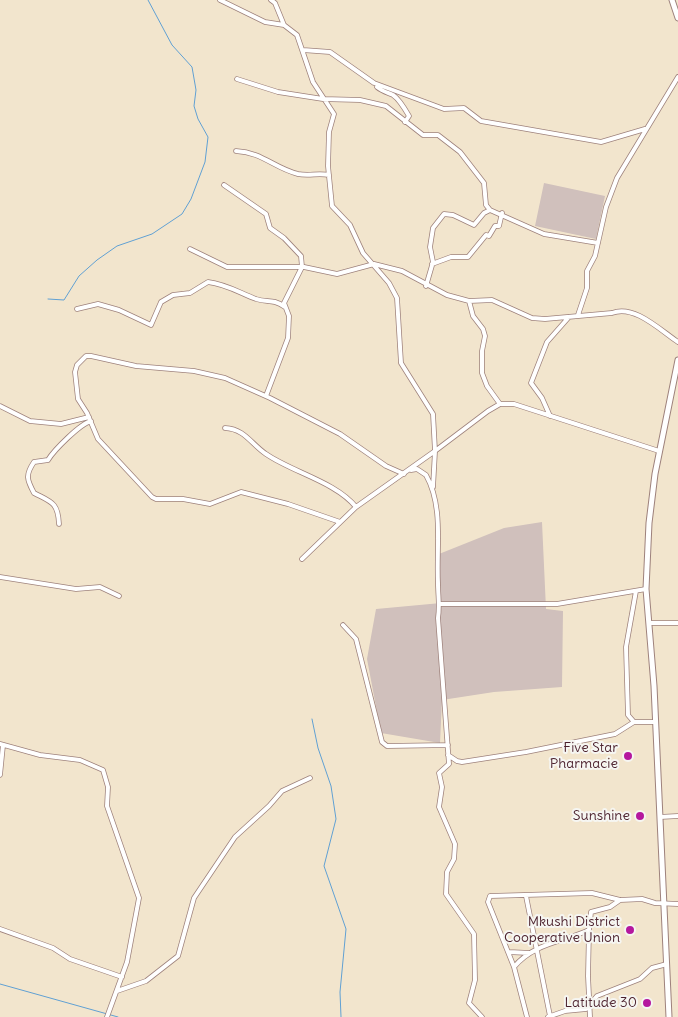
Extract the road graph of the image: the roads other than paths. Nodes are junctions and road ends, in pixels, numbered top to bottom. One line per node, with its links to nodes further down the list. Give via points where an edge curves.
1 (220, 0): 5 (street, via 266,22)
2 (271, 0): 5 (street)
3 (672, 0): 4 (main road)
4 (678, 18)
5 (284, 24): 6 (street, via 297,35)
6 (303, 50): 9 (street, via 330,52); 10 (street, via 313,82)
7 (678, 77): 12 (street)
8 (237, 79): 10 (street, via 270,90)
9 (374, 83): 11 (street, via 383,92 395,96 409,116); 12 (street, via 444,109 464,108 481,121 600,142)
10 (323, 99): 11 (street, via 360,100 381,105); 14 (street, via 334,116 329,132)
11 (405, 122): 16 (street, via 423,135 443,138 460,152 484,182 486,204)
12 (645, 129): 18 (street, via 617,178)
13 (236, 151): 14 (street, via 254,152 267,162 297,174)
14 (329, 175): 20 (street, via 332,206 350,225 363,253)
15 (224, 184): 22 (street, via 266,214 270,228 301,256)
16 (490, 210): 17 (street); 21 (street, via 474,225 444,214 433,228)
17 (502, 213): 18 (street, via 544,234); 21 (street, via 499,226 495,226 489,236 486,235 468,257 451,257)
18 (598, 243): 27 (street, via 587,271 587,288)
19 (190, 249): 22 (street, via 226,267)
20 (374, 264): 22 (street, via 337,274); 23 (street, via 402,271); 40 (street, via 397,298 401,362 433,414)
21 (432, 264): 23 (street)
22 (302, 267): 25 (street, via 286,298)
23 (426, 286): 24 (street)
24 (469, 301): 28 (street, via 492,300 532,318); 35 (street, via 473,316 485,336 482,373)
25 (285, 307): 26 (street, via 270,299 256,299 208,282 190,293 173,295 161,302 151,325 98,304); 34 (street, via 289,316 288,338)
26 (77, 309)
27 (578, 315): 28 (street); 29 (street, via 612,313 621,309 634,313)
28 (569, 317): 37 (street, via 547,342 531,383)
29 (678, 342)
30 (678, 360): 31 (main road)
31 (677, 375): 33 (main road)
32 (678, 389): 33 (main road)
33 (671, 393): 41 (main road)
34 (266, 396): 38 (street, via 225,378 194,371 86,356 77,365 75,378 78,400); 43 (street, via 340,434 386,466)
35 (500, 404): 37 (street, via 514,404); 40 (street)
36 (0, 406): 38 (street, via 30,421 61,424)
37 (550, 416): 41 (street)
38 (90, 419): 46 (street, via 98,439 156,499 210,504 241,492); 47 (street, via 48,460 34,462 27,474 26,480 34,493 48,498 58,510)
39 (225, 428): 45 (street, via 244,434 266,454)
40 (435, 451): 42 (street); 44 (street)
41 (659, 451): 50 (main road, via 649,523)
42 (409, 471): 43 (street); 44 (street, via 417,469 426,474)
43 (404, 474): 45 (street)
44 (433, 494): 53 (street, via 437,514)
45 (356, 507): 46 (street)
46 (340, 522): 48 (street)
47 (59, 524)
48 (302, 559)
49 (0, 577): 52 (street, via 76,589 100,587)
50 (646, 590): 51 (street); 54 (main road)
51 (636, 591): 53 (street, via 557,604); 57 (street, via 626,647 628,715)
52 (119, 596)
53 (440, 604): 60 (street, via 438,618)
54 (650, 623): 55 (street); 58 (main road)
55 (678, 623)
56 (343, 625): 60 (street, via 356,640 382,742 387,746)
57 (634, 722): 58 (street); 61 (street, via 615,734 526,752 462,762)
58 (654, 722): 65 (main road)
59 (2, 744): 62 (street); 77 (street, via 40,755 80,760 104,770 108,809 139,898)
60 (448, 744): 61 (street)
61 (448, 755): 81 (street, via 448,765 440,774 439,807 453,835 455,852 447,872 446,894 474,934 474,980 469,1003)
62 (0, 775)
63 (310, 778): 78 (street, via 282,791 235,837 194,898 178,956 146,981)
64 (678, 816): 65 (street)
65 (660, 817): 68 (main road)
66 (526, 896): 67 (street, via 592,893); 72 (street); 73 (street, via 490,896 487,899)
67 (620, 900): 68 (street, via 642,899); 71 (street, via 610,907 591,912)
68 (665, 904): 69 (street); 75 (main road)
69 (678, 904)
70 (0, 929): 77 (street)
71 (589, 930): 72 (street); 79 (street)
72 (536, 950): 74 (street); 83 (street)
73 (509, 952): 74 (street); 76 (street)
74 (529, 953): 76 (street)
75 (667, 964): 79 (street, via 652,968 640,979 597,996); 85 (main road)
76 (514, 967): 82 (street)
77 (122, 977): 78 (street)
78 (117, 991): 80 (street)
79 (589, 1005): 83 (street, via 586,1009); 84 (street)
80 (107, 1017)
81 (482, 1017)
82 (527, 1017)
83 (549, 1017)
84 (590, 1017)
85 (669, 1017)

